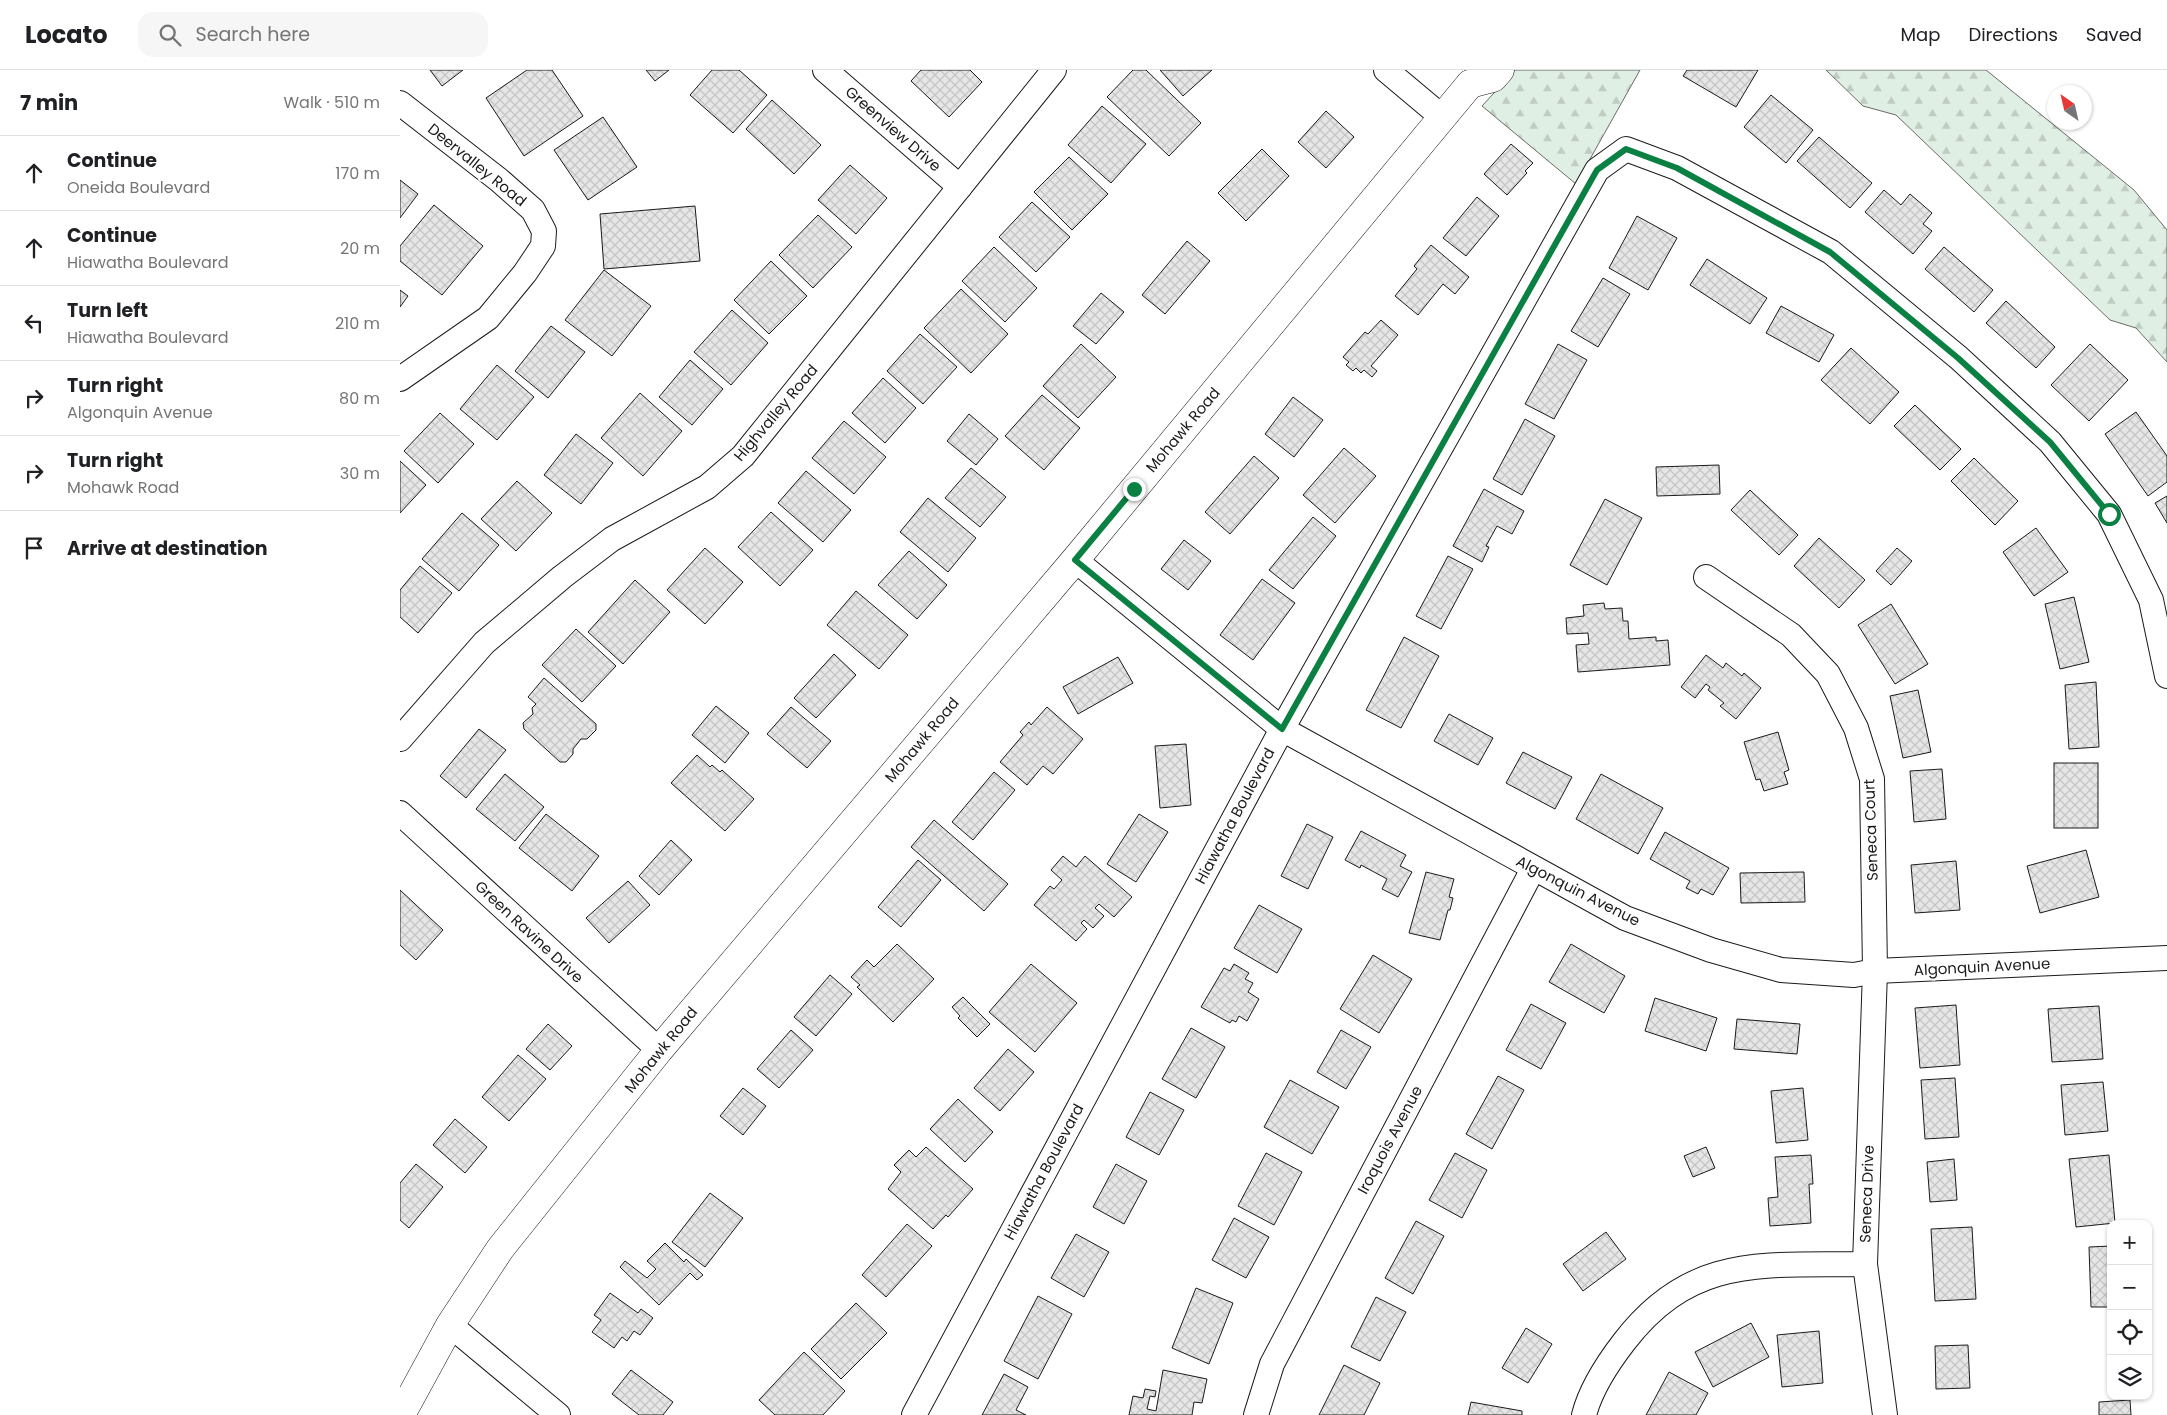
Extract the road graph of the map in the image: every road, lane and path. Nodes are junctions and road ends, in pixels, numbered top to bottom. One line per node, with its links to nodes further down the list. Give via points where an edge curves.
1 (825, 70): 8 (street, Greenview Drive)
2 (1054, 70): 8 (street, Highvalley Road)
3 (1386, 70): 7 (street)
4 (1500, 70): 5 (main road, via 1493,78)
5 (1472, 77): 7 (main road, Mohawk Road)
6 (400, 103): 9 (street, Deervalley Road, via 533,210 544,231 543,246 526,273 488,318)
7 (1442, 117): 10 (main road, Mohawk Road)
8 (960, 187): 14 (street, Highvalley Road, via 742,456 707,486 612,539 562,577 484,643)
9 (400, 379)
10 (1075, 560): 13 (street, Algonquin Avenue); 19 (main road, Mohawk Road)
11 (1706, 577): 18 (street, Seneca Court, via 1791,635 1828,674 1856,728 1872,779)
12 (2167, 676): 13 (street, Hiawatha Boulevard, via 2151,600 2109,514 2050,442 1958,358 1830,252 1677,168 1626,149 1597,170)
13 (1282, 729): 16 (street, Algonquin Avenue); 24 (street, Hiawatha Boulevard)
14 (400, 739)
15 (400, 813): 19 (street, Green Ravine Drive)
16 (1533, 869): 18 (street, Algonquin Avenue, via 1625,918 1711,950 1781,970 1854,975); 25 (street, Iroquois Avenue, via 1272,1364)
17 (2167, 958): 18 (street, Algonquin Avenue)
18 (1875, 972): 20 (street, Seneca Drive)
19 (659, 1050): 21 (main road, Mohawk Road, via 500,1249)
20 (1865, 1264): 26 (street, via 1756,1266 1719,1272 1670,1295 1639,1323 1609,1362); 27 (street, Seneca Drive)
21 (450, 1325): 22 (main road, Mohawk Road); 23 (street)
22 (401, 1415)
23 (558, 1415)
24 (914, 1415)
25 (1256, 1415)
26 (1584, 1415)
27 (1885, 1415)

